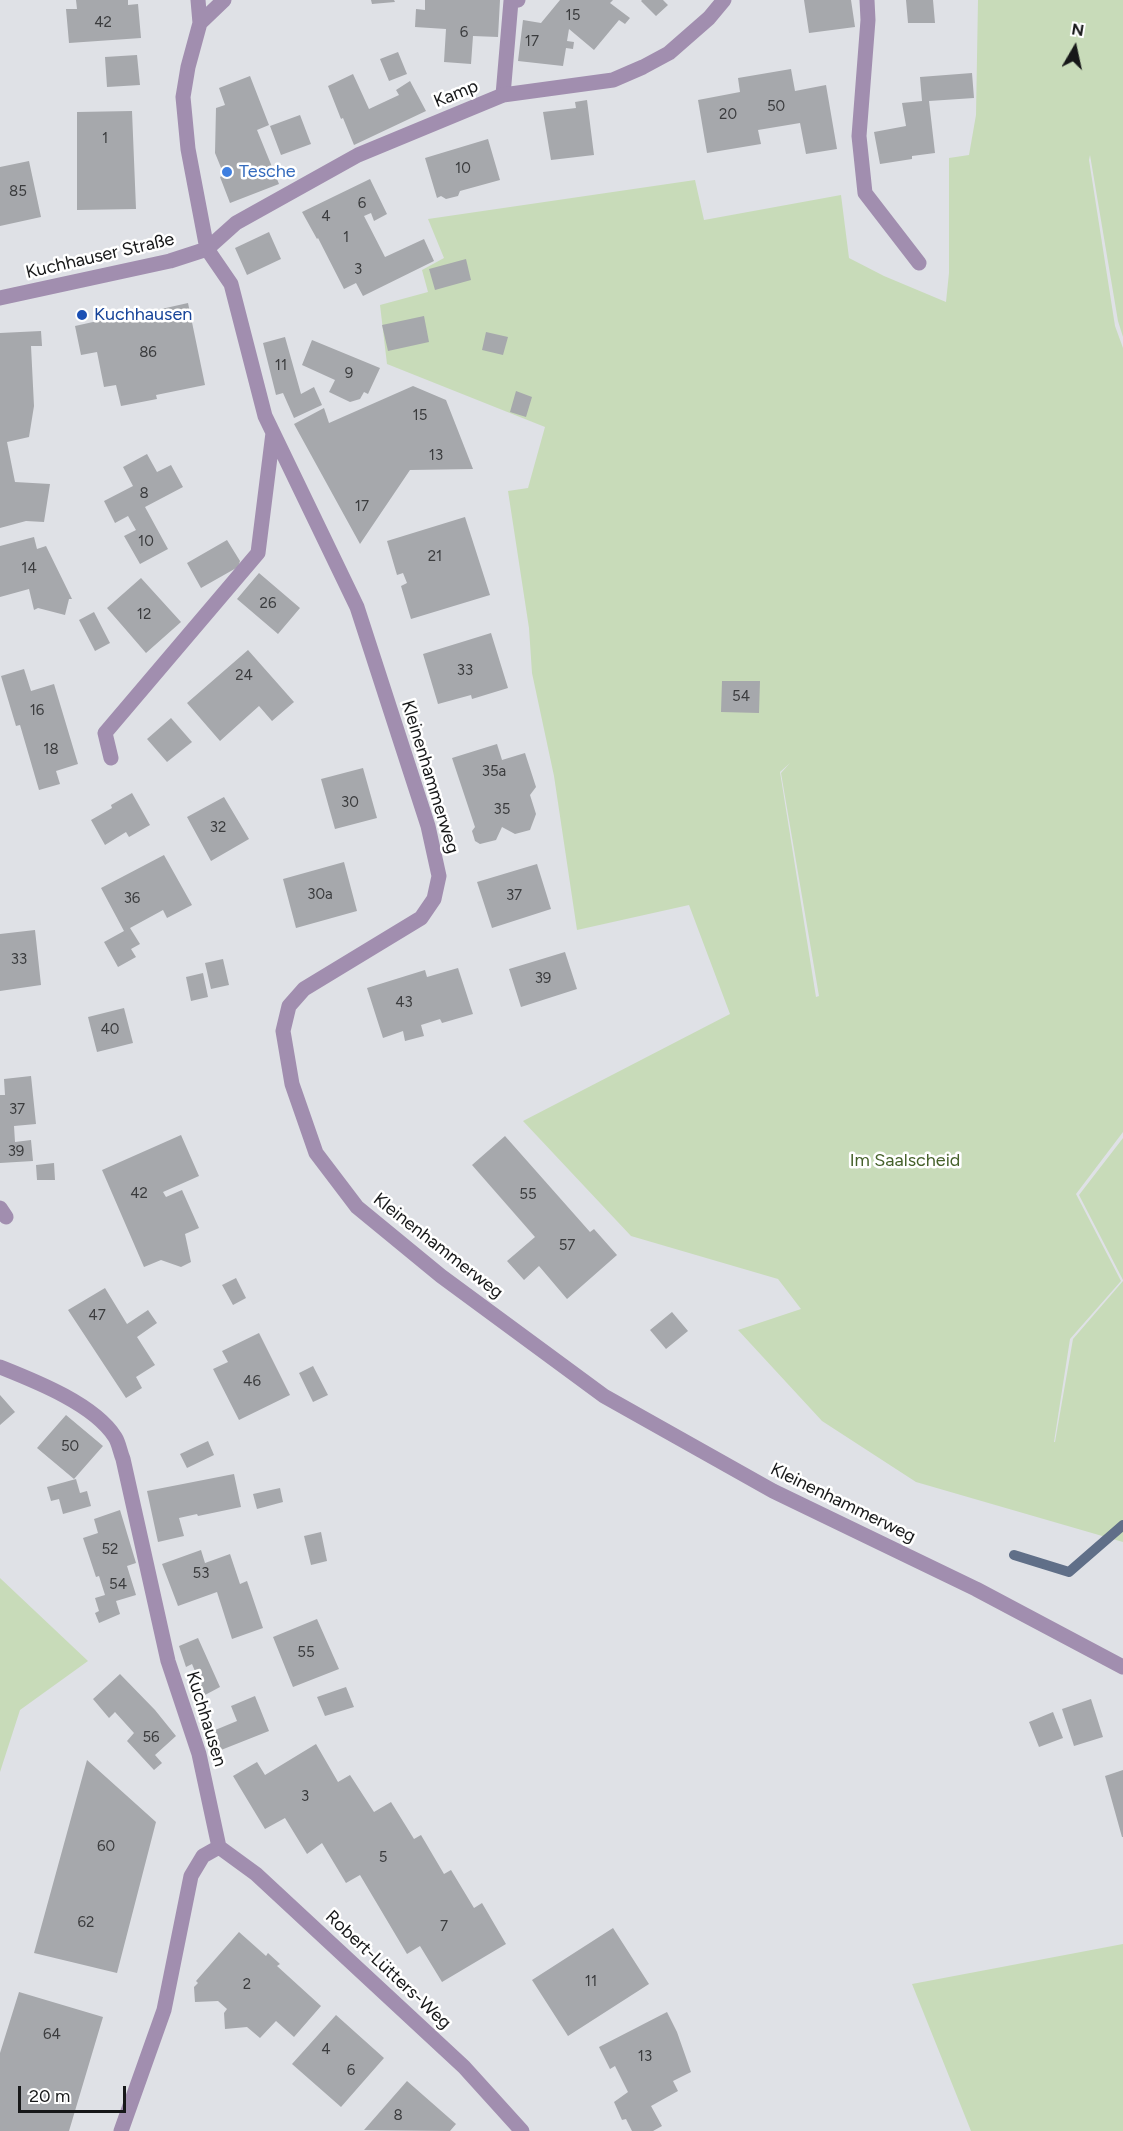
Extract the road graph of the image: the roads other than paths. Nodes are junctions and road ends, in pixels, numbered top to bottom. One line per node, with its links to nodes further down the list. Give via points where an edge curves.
1 (198, 0): 6 (street)
2 (224, 0): 6 (street)
3 (518, 0): 7 (street, via 511,1)
4 (724, 0): 7 (street, Kamp, via 669,53 613,80)
5 (867, 0): 9 (street, via 859,135 865,193)
6 (200, 23): 8 (street, via 183,97 188,149)
7 (503, 95): 8 (street, Kamp, via 358,155 236,223)
8 (207, 249): 10 (street, Kuchhauser Straße, via 170,261); 11 (street, Kleinenhammerweg, via 231,284 265,416)
9 (919, 263)
10 (0, 298)
11 (273, 433): 12 (street, Kleinenhammerweg, via 258,553 105,733); 14 (street, Kleinenhammerweg, via 357,607 428,826 439,876 435,899 421,918 304,989 289,1006 283,1031 292,1083 316,1153 357,1207 441,1276 604,1396 773,1491 976,1589)
12 (111, 758)
13 (0, 1367): 15 (street, Kuchhausen, via 46,1386 90,1412 115,1437 168,1661 199,1754)
14 (1123, 1667)
15 (219, 1847): 16 (street, via 203,1856 192,1876 164,2010); 17 (street, Robert-Lütters-Weg, via 256,1874 447,2051)
16 (121, 2131)
17 (522, 2131)

